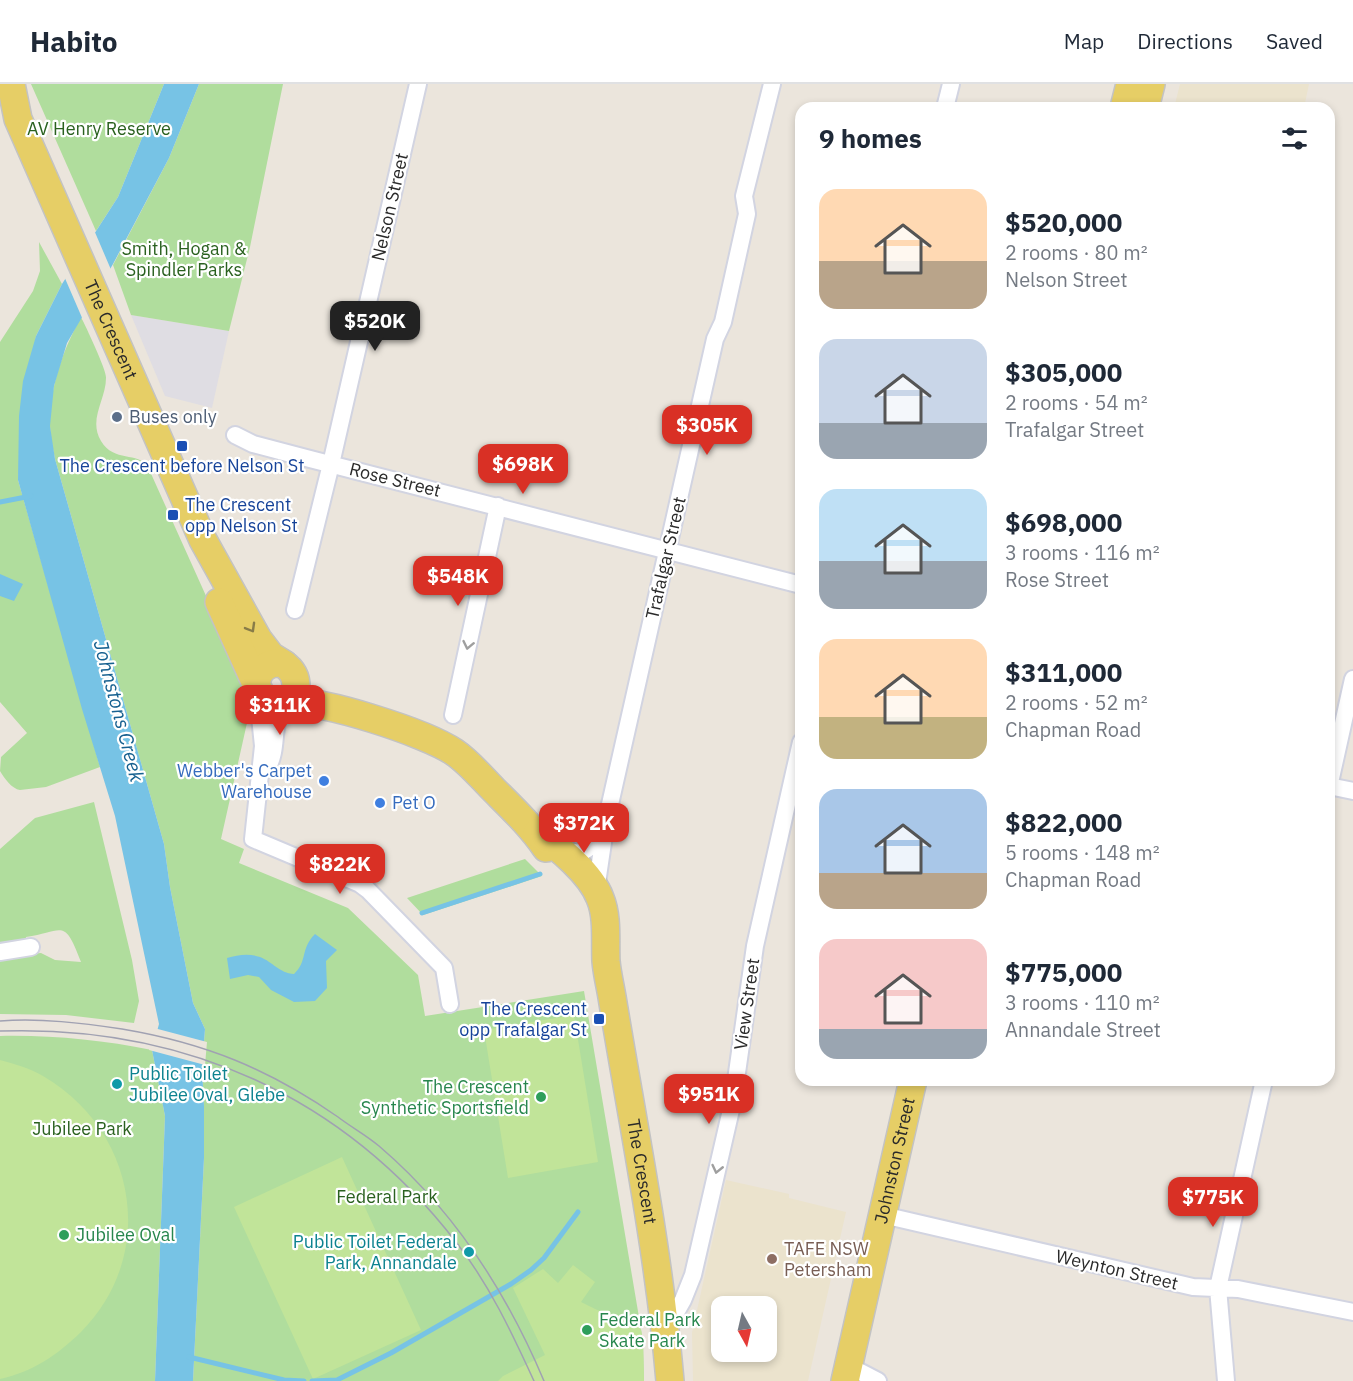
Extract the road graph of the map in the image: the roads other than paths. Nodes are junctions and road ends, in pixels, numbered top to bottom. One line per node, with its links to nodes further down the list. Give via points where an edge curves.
1 (11, 84): 11 (main road, The Crescent)
2 (418, 84): 13 (street, Nelson Street)
3 (772, 84): 16 (street, Trafalgar Street, via 744,196 747,214 723,322 715,339)
4 (951, 84): 8 (street)
5 (1130, 84): 9 (main road)
6 (1151, 84): 10 (main road)
7 (0, 97): 11 (main road, The Crescent)
8 (946, 102)
9 (1126, 102)
10 (1146, 102)
11 (18, 119): 15 (main road, The Crescent)
12 (235, 435): 13 (street, Rose Street)
13 (331, 465): 14 (street, Rose Street); 18 (street, Nelson Street)
14 (498, 506): 16 (street, Rose Street); 23 (street, one-way to 23)
15 (203, 540): 19 (main road, The Crescent, one-way to 19, via 258,639 271,656); 21 (main road, The Crescent, via 221,608)
16 (667, 551): 17 (street, Rose Street); 30 (street, Trafalgar Street)
17 (795, 583)
18 (295, 610)
19 (285, 665): 21 (main road, via 266,666); 22 (main road, via 292,671 296,685 295,694); 24 (main road, The Crescent, via 318,690)
20 (1353, 679): 25 (street)
21 (256, 685): 22 (main road, via 271,703); 27 (street, via 263,746)
22 (287, 702): 24 (main road, The Crescent, via 312,702); 27 (street, via 276,720 273,759)
23 (453, 715)
24 (367, 717): 31 (main road, The Crescent, via 454,752)
25 (1336, 723)
26 (795, 768): 43 (street, View Street, one-way to 43, via 759,925 734,1092 701,1240 690,1284)
27 (258, 786): 37 (street, via 253,839 368,890 444,968)
28 (1335, 788): 29 (street)
29 (1353, 791)
30 (606, 822): 32 (street, Trafalgar Street, via 585,852); 33 (street, Trafalgar Street)
31 (537, 833): 32 (main road, The Crescent); 36 (main road, The Crescent, via 583,893)
32 (560, 850): 33 (main road, The Crescent)
33 (596, 890): 36 (main road, The Crescent, via 603,910)
34 (30, 947): 35 (street)
35 (0, 952)
36 (606, 964): 43 (main road, The Crescent)
37 (450, 1004)
38 (913, 1086): 40 (main road, Johnston Street)
39 (1263, 1086): 41 (street)
40 (882, 1215): 41 (street, Weynton Street, via 1193,1287); 44 (main road, Johnston Street)
41 (1218, 1288): 42 (street, Weynton Street); 47 (street)
42 (1353, 1312)
43 (666, 1331): 45 (main road, The Crescent)
44 (847, 1374): 46 (street)
45 (670, 1381)
46 (878, 1381)
47 (1226, 1381)

